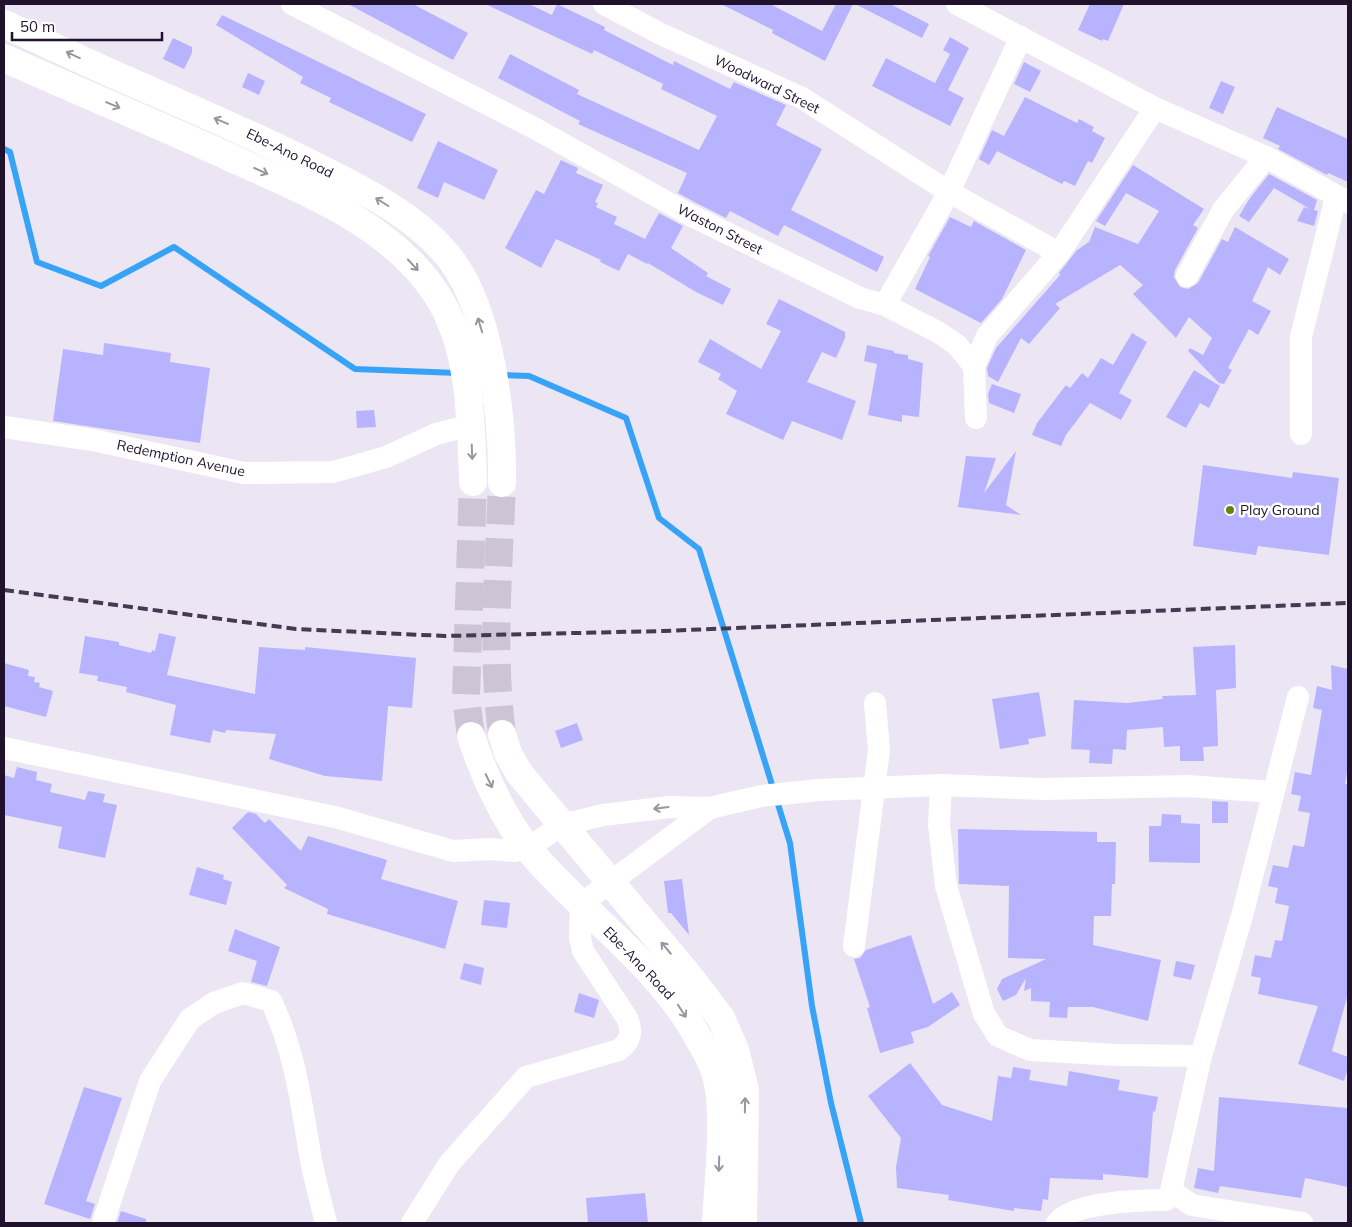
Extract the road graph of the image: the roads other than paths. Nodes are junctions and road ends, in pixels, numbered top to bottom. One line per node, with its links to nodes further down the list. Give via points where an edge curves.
1 (292, 4): 13 (street, Waston Street, via 536,129 692,216 860,298)
2 (604, 4): 9 (street, Woodward Street, via 661,34 802,98)
3 (957, 4): 5 (street)
4 (4, 24): 20 (main road, Ebe-Ano Road, one-way to 4, via 502,449 494,380 466,284 435,241 354,185 239,128)
5 (1021, 37): 7 (street); 9 (street)
6 (4, 58): 16 (main road, Ebe-Ano Road, one-way to 16, via 299,188 391,243 437,295 454,329 467,386)
7 (1155, 108): 8 (street); 11 (street)
8 (1266, 158): 10 (street); 12 (street, via 1223,210)
9 (949, 192): 11 (street, Woodward Street); 13 (street)
10 (1342, 199): 18 (street, via 1301,336)
11 (1059, 252): 14 (street, via 988,336)
12 (1187, 276)
13 (885, 305): 14 (street, Waston Street, via 958,345)
14 (974, 366): 15 (street)
15 (976, 418)
16 (471, 425): 17 (street, Redemption Avenue, via 436,434 386,457 333,472 244,473 93,440); 19 (main road, one-way to 19)
17 (4, 427)
18 (1301, 434)
19 (473, 482)
20 (502, 483)
21 (1298, 697): 28 (street)
22 (876, 703): 27 (street, via 879,750)
23 (502, 734): 30 (main road, Ebe-Ano Road, via 519,772)
24 (471, 736): 31 (main road, Ebe-Ano Road, one-way to 31, via 479,761)
25 (4, 748): 31 (street, via 334,817 453,851)
26 (941, 785): 27 (street); 28 (street, via 1043,789 1188,786); 35 (street, via 939,825 946,886 984,1014 998,1036 1030,1050 1118,1056)
27 (875, 788): 29 (street, via 762,796); 34 (street)
28 (1273, 792): 35 (street, via 1242,916)
29 (710, 808): 30 (street, one-way to 30, via 660,808 603,815); 32 (street)
30 (562, 825): 31 (street); 32 (main road, Ebe-Ano Road)
31 (528, 848): 33 (main road, Ebe-Ano Road)
32 (611, 882): 33 (street); 41 (main road, Ebe-Ano Road, one-way to 32, via 745,1090 735,1050 721,1018)
33 (581, 904): 39 (street, via 579,923 583,951 627,1018 631,1028 627,1044 619,1050 526,1077 450,1164); 40 (main road, Ebe-Ano Road, one-way to 40, via 670,994 708,1055 719,1089)
34 (854, 946)
35 (1200, 1056): 36 (street)
36 (1171, 1191): 42 (street, via 1166,1200 1083,1208 1062,1217); 43 (street, via 1192,1205)
37 (103, 1223): 38 (street, via 150,1081 190,1019 214,1003 243,993 271,1001 279,1017 306,1117 311,1160)
38 (326, 1223)
39 (412, 1223)
40 (716, 1223)
41 (743, 1223)
42 (1057, 1223)
43 (1302, 1223)

